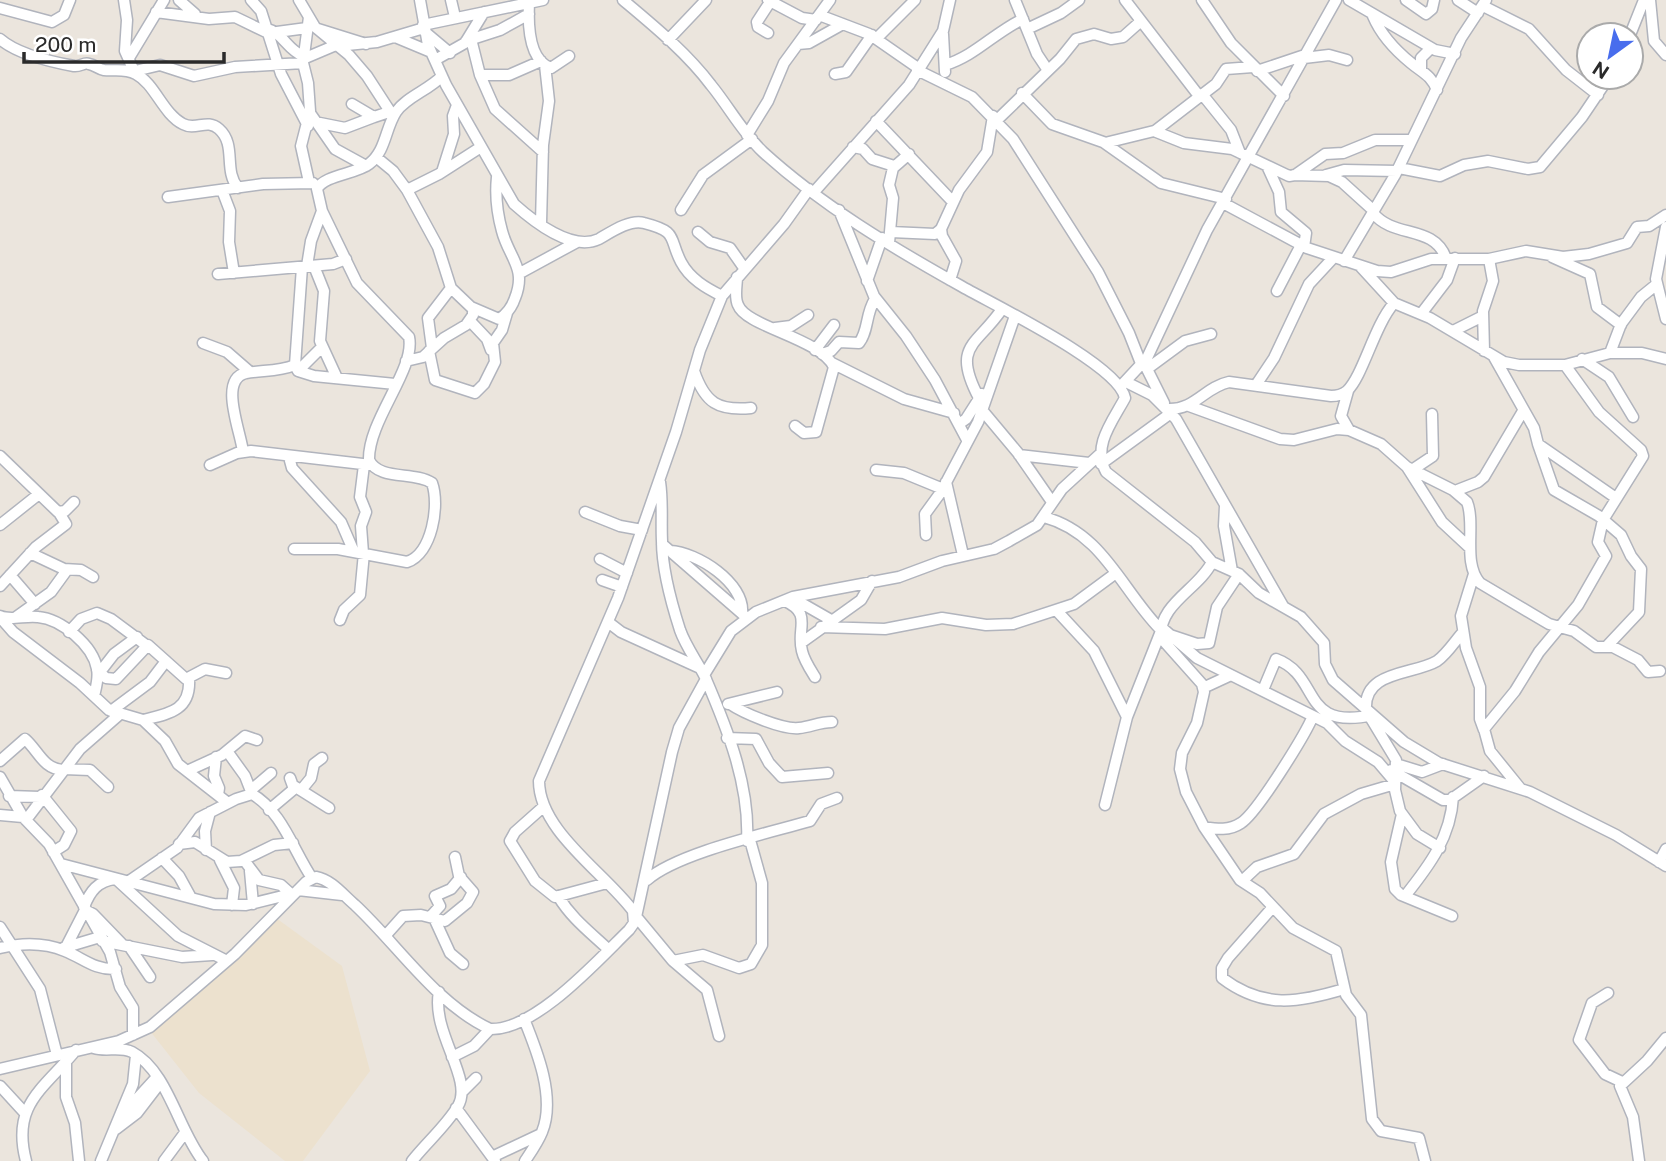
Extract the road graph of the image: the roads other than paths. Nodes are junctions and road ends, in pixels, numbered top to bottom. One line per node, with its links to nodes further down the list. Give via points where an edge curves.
1 (70, 0): 29 (street, via 64,15 52,22)
2 (124, 0): 63 (street)
3 (164, 0): 30 (street)
4 (179, 0): 34 (street)
5 (251, 0): 44 (street, via 261,10)
6 (299, 0): 41 (street)
7 (420, 0): 42 (street)
8 (451, 0): 35 (street)
9 (543, 0): 27 (street)
10 (623, 0): 51 (street)
11 (706, 0): 51 (street)
12 (830, 0): 36 (street)
13 (915, 0): 48 (street)
14 (950, 0): 45 (street)
15 (1015, 0): 37 (street)
16 (1079, 0): 43 (street)
17 (1125, 0): 38 (street)
18 (1203, 0): 56 (street)
19 (1336, 0): 62 (street)
20 (1349, 0): 33 (street)
21 (1406, 0): 22 (street, via 1426,14)
22 (1434, 0)
23 (1458, 0): 28 (street)
24 (1644, 0): 39 (street)
25 (1650, 0): 59 (street, via 1654,41)
26 (769, 1): 36 (street, via 804,18); 46 (street, via 757,22)
27 (526, 2): 31 (street); 32 (street)
28 (1482, 6): 58 (street); 82 (street, via 1529,29 1566,70)
29 (0, 8)
30 (156, 12): 34 (street); 63 (street)
31 (484, 12): 35 (street); 50 (street)
32 (528, 14): 50 (street); 66 (street, via 530,34)
33 (1373, 16): 55 (street); 73 (street, via 1390,43)
34 (198, 17): 44 (street, via 235,17)
35 (455, 17): 42 (street)
36 (818, 18): 40 (street); 53 (street)
37 (1023, 19): 43 (street); 68 (street)
38 (1141, 21): 71 (street, via 1123,37 1094,34 1076,39); 83 (street)
39 (1636, 21)
40 (843, 24): 48 (street); 53 (street, via 809,43)
41 (311, 25): 44 (street); 52 (street); 54 (street); 64 (street)
42 (424, 28): 47 (street); 57 (street); 60 (street)
43 (1027, 29): 71 (street)
44 (269, 31): 64 (street); 67 (street)
45 (943, 31): 68 (street); 70 (street)
46 (768, 33)
47 (395, 37): 52 (street); 60 (street)
48 (875, 37): 70 (street); 75 (street, via 846,72)
49 (0, 39): 74 (street, via 44,61)
50 (469, 40): 57 (street); 76 (street)
51 (668, 40): 96 (street, via 710,84)
52 (366, 44): 54 (street)
53 (798, 44): 96 (street, via 784,63)
54 (337, 46): 64 (street); 89 (street, via 368,78)
55 (1431, 48): 58 (street); 73 (street, via 1421,58)
56 (1239, 52): 69 (street); 72 (street)
57 (450, 53): 60 (street)
58 (1455, 54): 79 (street)
59 (1666, 55)
60 (433, 56): 77 (street)
61 (569, 56): 66 (street, via 555,67)
62 (1304, 57): 65 (street, via 1329,55); 72 (street); 84 (street)
63 (129, 58): 74 (street)
64 (303, 60): 67 (street); 88 (street)
65 (1347, 60)
66 (543, 63): 76 (street, via 509,75); 101 (street, via 549,101)
67 (279, 66): 74 (street, via 235,67 194,76 160,65); 85 (street)
68 (945, 66): 70 (street); 78 (street)
69 (1236, 67): 72 (street); 83 (street, via 1226,69 1216,84)
70 (918, 69): 78 (street); 92 (street)
71 (1047, 69): 81 (street)
72 (1255, 69): 84 (street)
73 (1421, 69): 79 (street)
74 (132, 71): 115 (street, via 180,122 218,128 229,144 230,175)
75 (835, 74)
76 (480, 75): 101 (street, via 501,117)
77 (442, 76): 87 (street); 89 (street)
78 (944, 83): 91 (street, via 972,97)
79 (1437, 90): 97 (street)
80 (1600, 91): 82 (street)
81 (1022, 93): 91 (street, via 1007,113); 98 (street, via 1052,124)
82 (1598, 94): 108 (street, via 1546,162 1535,169 1488,161 1440,176)
83 (1200, 95): 95 (street); 103 (street, via 1231,130)
84 (1284, 96): 103 (street)
85 (294, 98): 88 (street); 94 (street)
86 (352, 104): 90 (street)
87 (457, 105): 99 (street); 109 (street)
88 (309, 114): 93 (street); 94 (street)
89 (391, 114): 90 (street); 104 (street)
90 (374, 117): 93 (street, via 345,128)
91 (995, 118): 121 (street, via 987,152); 181 (street, via 1093,264)
92 (876, 121): 100 (street); 102 (street)
93 (320, 123): 105 (street, via 335,149)
94 (308, 126): 113 (street, via 302,146)
95 (1155, 131): 98 (street); 103 (street, via 1184,143)
96 (750, 137): 118 (street); 123 (street, via 703,175)
97 (1411, 140): 108 (street); 110 (street, via 1375,140 1343,153 1325,154)
98 (1105, 143): 120 (street, via 1161,183)
99 (481, 147): 109 (street); 112 (street)
100 (853, 147): 106 (street); 118 (street)
101 (543, 152): 127 (street)
102 (909, 154): 106 (street); 121 (street)
103 (1245, 155): 107 (street); 120 (street)
104 (376, 157): 105 (street); 117 (street)
105 (366, 166): 114 (street)
106 (894, 166): 131 (street)
107 (1268, 168): 110 (street); 133 (street, via 1279,192 1281,212 1306,233)
108 (1398, 169): 111 (street); 125 (street)
109 (442, 172): 117 (street)
110 (1294, 175): 111 (street)
111 (1326, 175): 125 (street, via 1342,182)
112 (497, 177): 127 (street, via 514,204); 143 (street, via 503,236)
113 (309, 182): 114 (street); 115 (street)
114 (321, 184): 124 (street, via 317,189)
115 (238, 188): 116 (street)
116 (222, 190): 119 (street); 142 (street, via 230,211)
117 (407, 190): 149 (street, via 438,247)
118 (812, 190): 122 (street); 141 (street)
119 (168, 197)
120 (1224, 201): 133 (street); 181 (street)
121 (953, 202): 129 (street)
122 (839, 209): 131 (street); 147 (street)
123 (681, 210)
124 (321, 211): 136 (street); 139 (street)
125 (1374, 212): 135 (street, via 1393,228 1430,236); 137 (street)
126 (1666, 215): 134 (street, via 1649,226 1637,227 1627,243 1618,247 1573,257)
127 (541, 223): 132 (street)
128 (1666, 227): 148 (street)
129 (942, 229): 131 (street, via 934,234); 146 (street, via 956,261)
130 (698, 232): 141 (street, via 710,242 730,248)
131 (887, 237): 146 (street); 147 (street)
132 (577, 242): 143 (street); 151 (street, via 598,239 636,223 664,230 675,242 688,272)
133 (1302, 246): 137 (street); 150 (street)
134 (1552, 256): 138 (street, via 1526,251); 163 (street, via 1590,274 1597,307)
135 (1451, 258): 138 (street); 140 (street, via 1391,271); 157 (street, via 1447,280)
136 (346, 259): 139 (street); 178 (street, via 364,291 409,337)
137 (1339, 259): 140 (street); 189 (street, via 1309,284 1275,358)
138 (1489, 259): 160 (street, via 1493,281)
139 (308, 266): 142 (street); 169 (street, via 324,291); 182 (street)
140 (1360, 267): 153 (street)
141 (744, 268): 145 (street)
142 (233, 273): 144 (street)
143 (520, 273): 156 (street, via 520,285)
144 (218, 274)
145 (737, 276): 151 (street); 165 (street, via 736,299 743,313)
146 (950, 280): 155 (street)
147 (867, 281): 152 (street)
148 (1657, 284): 161 (street); 163 (street)
149 (451, 288): 154 (street); 170 (street, via 428,318)
150 (1277, 291)
151 (722, 296): 183 (street)
152 (876, 299): 172 (street, via 866,315 866,331 859,343 839,342 831,351); 197 (street, via 906,336)
153 (1394, 303): 157 (street); 190 (street)
154 (471, 307): 156 (street, via 494,319); 162 (street)
155 (1002, 309): 159 (street); 191 (street, via 968,349)
156 (507, 313): 174 (street, via 493,343)
157 (1421, 314): 166 (street)
158 (808, 315): 165 (street, via 791,326)
159 (1015, 316): 187 (street); 188 (street)
160 (1483, 316): 166 (street); 171 (street)
161 (1666, 319)
162 (470, 321): 170 (street); 174 (street)
163 (1621, 324): 173 (street)
164 (834, 325): 172 (street)
165 (775, 328): 172 (street)
166 (1453, 331): 171 (street)
167 (1210, 334): 181 (street, via 1185,341)
168 (203, 343): 184 (street, via 227,352)
169 (322, 347): 182 (street); 185 (street)
170 (430, 349): 174 (street, via 435,380 473,394 484,384); 178 (street, via 416,360)
171 (1483, 351): 175 (street)
172 (818, 352): 179 (street)
173 (1610, 352): 176 (street); 177 (street)
174 (495, 356)
175 (1494, 356): 180 (street, via 1519,365); 196 (street)
176 (1581, 359): 180 (street); 199 (street, via 1609,377)
177 (1666, 359)
178 (406, 361): 186 (street)
179 (832, 363): 197 (street, via 904,399); 202 (street, via 818,429 809,434)
180 (1564, 365): 221 (street, via 1595,408 1641,450 1643,456)
181 (1144, 366): 188 (street); 195 (street)
182 (296, 368): 184 (street); 185 (street)
183 (694, 371): 193 (street, via 703,393 716,404); 217 (street)
184 (250, 372): 207 (street, via 241,374 232,385)
185 (337, 378): 186 (street)
186 (395, 384): 214 (street, via 376,424)
187 (991, 384): 191 (street); 194 (street)
188 (1123, 384): 195 (street, via 1152,395); 211 (street, via 1125,398 1107,430)
189 (1256, 385): 190 (street, via 1331,396); 192 (street, via 1217,385)
190 (1348, 391): 204 (street, via 1341,416)
191 (979, 398): 201 (street)
192 (1189, 406): 195 (street); 204 (street, via 1280,439)
193 (751, 408)
194 (982, 410): 200 (street); 203 (street)
195 (1168, 410): 211 (street); 224 (street)
196 (1523, 411): 206 (street); 219 (street, via 1484,477)
197 (954, 413): 201 (street)
198 (1432, 414): 215 (street, via 1433,456)
199 (1633, 417)
200 (978, 422): 203 (street); 205 (street)
201 (959, 424): 205 (street)
202 (795, 426)
203 (996, 427): 208 (street)
204 (1349, 430): 215 (street, via 1381,443)
205 (967, 440): 218 (street)
206 (1538, 444): 221 (street); 228 (street, via 1554,490)
207 (243, 452): 210 (street); 213 (street)
208 (1019, 454): 212 (street); 223 (street)
209 (0, 456): 220 (street)
210 (289, 457): 214 (street); 236 (street, via 292,468 341,522)
211 (1100, 460): 212 (street); 239 (street, via 1105,472 1195,542)
212 (1089, 463): 223 (street)
213 (211, 465)
214 (367, 465): 236 (street, via 360,497 366,512); 236 (street, via 422,476 432,483 434,498 430,536 425,550 414,560 398,562)
215 (1409, 469): 219 (street); 233 (street, via 1442,522)
216 (876, 470): 218 (street)
217 (660, 478): 230 (street); 232 (street)
218 (945, 486): 231 (street, via 925,514); 237 (street)
219 (1455, 491): 233 (street, via 1470,509)
220 (39, 494): 225 (street); 229 (street)
221 (1616, 498): 228 (street)
222 (74, 502): 225 (street)
223 (1052, 502): 227 (street)
224 (1225, 505): 243 (street, via 1225,535); 253 (street)
225 (58, 511): 235 (street, via 66,524)
226 (585, 512): 230 (street)
227 (1044, 517): 237 (street, via 994,549); 241 (street, via 1081,534)
228 (1603, 520): 262 (street, via 1598,542 1606,556 1578,605); 269 (street, via 1625,540 1643,578 1639,612)
229 (1, 523)
230 (642, 530): 242 (street)
231 (926, 536)
232 (665, 547): 255 (street, via 724,578 739,596); 277 (street, via 680,630)
233 (1469, 548): 244 (street)
234 (294, 549): 236 (street)
235 (30, 552): 240 (street); 245 (street)
236 (361, 553): 259 (street, via 360,595)
237 (963, 555): 248 (street)
238 (600, 559): 242 (street)
239 (1212, 562): 243 (street); 264 (street, via 1165,615)
240 (67, 570): 246 (street); 251 (street)
241 (1116, 572): 254 (street, via 1094,592); 264 (street)
242 (627, 573): 250 (street)
243 (1235, 573): 253 (street); 264 (street, via 1217,607 1209,643 1197,644)
244 (1474, 574): 262 (street, via 1480,583); 266 (street, via 1461,616)
245 (10, 575): 249 (street); 251 (street)
246 (93, 577)
247 (602, 580): 250 (street)
248 (873, 581): 252 (street, via 803,594); 260 (street, via 861,600)
249 (0, 586)
250 (622, 587): 261 (street)
251 (36, 603): 257 (street); 258 (street)
252 (788, 603): 255 (street); 260 (street, via 803,604); 268 (street, via 800,613)
253 (1283, 606): 289 (street, via 1320,634 1328,673)
254 (1057, 611): 263 (street, via 1013,624 942,618 885,629); 291 (street, via 1094,652)
255 (744, 615): 277 (street)
256 (0, 616): 257 (street); 285 (street)
257 (15, 617): 258 (street)
258 (43, 618): 265 (street)
259 (340, 620)
260 (831, 620): 263 (street)
261 (608, 622): 277 (street); 323 (street, via 545,763 539,781)
262 (1553, 626): 269 (street, via 1574,631 1595,647); 294 (street, via 1551,637)
263 (821, 627): 268 (street)
264 (1163, 630): 278 (street, via 1184,650); 282 (street, via 1161,638); 291 (street)
265 (69, 632): 267 (street, via 81,619 97,613); 271 (street)
266 (1463, 632): 289 (street, via 1436,661 1379,681 1368,695); 294 (street, via 1480,687)
267 (137, 637): 270 (street); 272 (street)
268 (801, 643): 279 (street)
269 (1608, 645): 275 (street, via 1635,658 1648,672)
270 (144, 647): 272 (street); 273 (street); 281 (street, via 123,674)
271 (89, 650): 272 (street); 274 (street)
272 (116, 652): 274 (street)
273 (166, 661): 280 (street); 288 (street)
274 (98, 671): 281 (street); 285 (street)
275 (1660, 671)
276 (226, 673): 280 (street, via 205,669)
277 (703, 674): 286 (street); 350 (street, via 672,752)
278 (1231, 675): 282 (street); 283 (street)
279 (815, 677)
280 (189, 679): 292 (street, via 184,705 167,715)
281 (111, 680): 285 (street)
282 (1203, 688): 329 (street, via 1197,723 1182,753 1180,769)
283 (1263, 690): 289 (street, via 1274,659 1280,660 1327,713 1348,720); 290 (street)
284 (777, 692): 287 (street)
285 (95, 697): 288 (street)
286 (714, 700): 287 (street); 295 (street)
287 (730, 704): 293 (street, via 793,728)
288 (116, 713): 292 (street); 298 (street)
289 (1370, 714): 302 (street, via 1404,742); 308 (street, via 1392,750)
290 (1313, 716): 308 (street); 329 (street, via 1251,814 1230,828)
291 (1127, 718): 321 (street)
292 (143, 720): 304 (street)
293 (832, 722)
294 (1484, 730): 313 (street, via 1490,751)
295 (727, 738): 307 (street, via 756,739 782,777); 331 (street, via 747,803)
296 (257, 740): 297 (street, via 245,736)
297 (227, 751): 299 (street); 314 (street)
298 (73, 757): 303 (street); 305 (street)
299 (216, 757): 304 (street); 315 (street)
300 (322, 758): 311 (street, via 314,764 311,778)
301 (0, 761): 305 (street, via 25,739 43,762)
302 (1443, 764): 308 (street); 309 (street)
303 (82, 769): 305 (street); 312 (street, via 90,770)
304 (187, 771): 315 (street)
305 (60, 772): 317 (street)
306 (271, 773): 314 (street)
307 (828, 773)
308 (1396, 776): 318 (street, via 1443,800); 327 (street); 351 (street, via 1324,814 1294,854 1257,867)
309 (1484, 776): 313 (street); 318 (street)
310 (0, 777): 316 (street)
311 (295, 784): 322 (street); 324 (street, via 290,794)
312 (108, 787)
313 (1521, 788): 343 (street)
314 (251, 792): 320 (street); 324 (street)
315 (218, 795): 320 (street)
316 (9, 796): 317 (street); 328 (street)
317 (41, 796): 328 (street); 337 (street, via 71,831 68,841)
318 (1453, 797): 335 (street)
319 (837, 798): 331 (street, via 821,804 810,821)
320 (228, 803): 325 (street)
321 (1105, 805)
322 (329, 808)
323 (542, 808): 352 (street); 357 (street, via 515,832 510,843 535,881)
324 (269, 810): 332 (street)
325 (210, 812): 330 (street); 334 (street)
326 (2, 813): 328 (street)
327 (1402, 814): 335 (street, via 1417,834); 358 (street, via 1391,862 1395,889)
328 (24, 818): 337 (street)
329 (1204, 827): 351 (street)
330 (188, 829): 333 (street); 334 (street)
331 (749, 840): 350 (street, via 677,861); 377 (street, via 762,883 759,954 751,964 739,968 710,956)
332 (293, 843): 341 (street, via 274,845); 348 (street)
333 (179, 844): 334 (street, via 192,842); 339 (street)
334 (203, 848): 340 (street)
335 (1440, 848): 358 (street)
336 (1666, 849): 343 (street)
337 (54, 852): 342 (street)
338 (455, 857): 346 (street)
339 (162, 858): 344 (street); 355 (street)
340 (220, 860): 341 (street); 360 (street, via 234,888)
341 (244, 860): 345 (street)
342 (61, 864): 347 (street); 361 (street)
343 (1663, 864)
344 (144, 870): 349 (street); 353 (street)
345 (250, 870): 354 (street, via 259,880); 359 (street)
346 (461, 877): 366 (street, via 435,896 440,906); 366 (street, via 471,887 471,897 448,919)
347 (114, 878): 349 (street); 361 (street, via 93,889); 363 (street)
348 (312, 878): 354 (street); 356 (street, via 324,878)
349 (129, 881): 353 (street)
350 (647, 881): 364 (street)
351 (1242, 881): 362 (street)
352 (607, 883): 357 (street); 364 (street)
353 (143, 885): 355 (street); 363 (street, via 153,901)
354 (295, 892): 356 (street); 359 (street); 376 (street)
355 (190, 896): 360 (street)
356 (344, 896): 368 (street)
357 (558, 896): 374 (street, via 576,922)
358 (1405, 896): 365 (street)
359 (253, 904): 360 (street)
360 (232, 905)
361 (84, 908): 369 (street); 370 (street); 373 (street)
362 (1272, 908): 381 (street, via 1298,932 1336,951); 381 (street, via 1228,958 1222,978 1265,1000 1310,1000)
363 (153, 912): 375 (street, via 178,936)
364 (635, 916): 374 (street); 377 (street)
365 (1452, 916)
366 (432, 918): 368 (street, via 403,916); 378 (street, via 450,953)
367 (0, 927): 371 (street)
368 (386, 935): 382 (street)
369 (101, 939): 370 (street); 373 (street); 379 (street)
370 (126, 945): 375 (street, via 182,957); 380 (street)
371 (12, 946): 372 (street); 373 (street, via 36,943); 391 (street, via 40,989)
372 (0, 948)
373 (64, 948): 379 (street, via 98,968)
374 (609, 950): 384 (street)
375 (214, 955): 376 (street)
376 (227, 961): 386 (street, via 172,1011)
377 (673, 961): 387 (street, via 707,990)
378 (463, 964)
379 (116, 969): 386 (street, via 120,987 133,1008)
380 (150, 977)
381 (1344, 989): 415 (street, via 1361,1014 1372,1119 1381,1131 1419,1138)
382 (439, 992): 385 (street); 393 (street, via 438,1020)
383 (1608, 993): 398 (street, via 1592,1003 1579,1040 1605,1074)
384 (524, 1019): 385 (street); 406 (street, via 545,1093 546,1120)
385 (490, 1029): 393 (street, via 474,1046)
386 (133, 1035): 389 (street)
387 (719, 1036)
388 (1666, 1038): 398 (street)
389 (92, 1047): 390 (street); 392 (street)
390 (76, 1051): 391 (street); 394 (street)
391 (57, 1055): 395 (street)
392 (136, 1055): 397 (street); 403 (street, via 133,1084)
393 (452, 1057): 400 (street)
394 (66, 1063): 402 (street); 409 (street, via 66,1097 75,1123)
395 (0, 1069)
396 (476, 1078): 400 (street)
397 (158, 1080): 403 (street); 404 (street, via 137,1113); 405 (street)
398 (1622, 1082): 416 (street, via 1620,1090 1630,1108)
399 (0, 1086): 402 (street)
400 (463, 1091): 401 (street)
401 (456, 1108): 407 (street); 413 (street)
402 (24, 1112): 408 (street)
403 (119, 1119): 404 (street)
404 (113, 1131): 410 (street)
405 (184, 1134): 411 (street); 412 (street)
406 (541, 1134): 407 (street); 414 (street)
407 (494, 1159)
408 (26, 1161)
409 (79, 1161)
410 (101, 1161)
411 (163, 1161)
412 (203, 1161)
413 (413, 1161)
414 (525, 1161)
415 (1425, 1161)
416 (1639, 1161)

